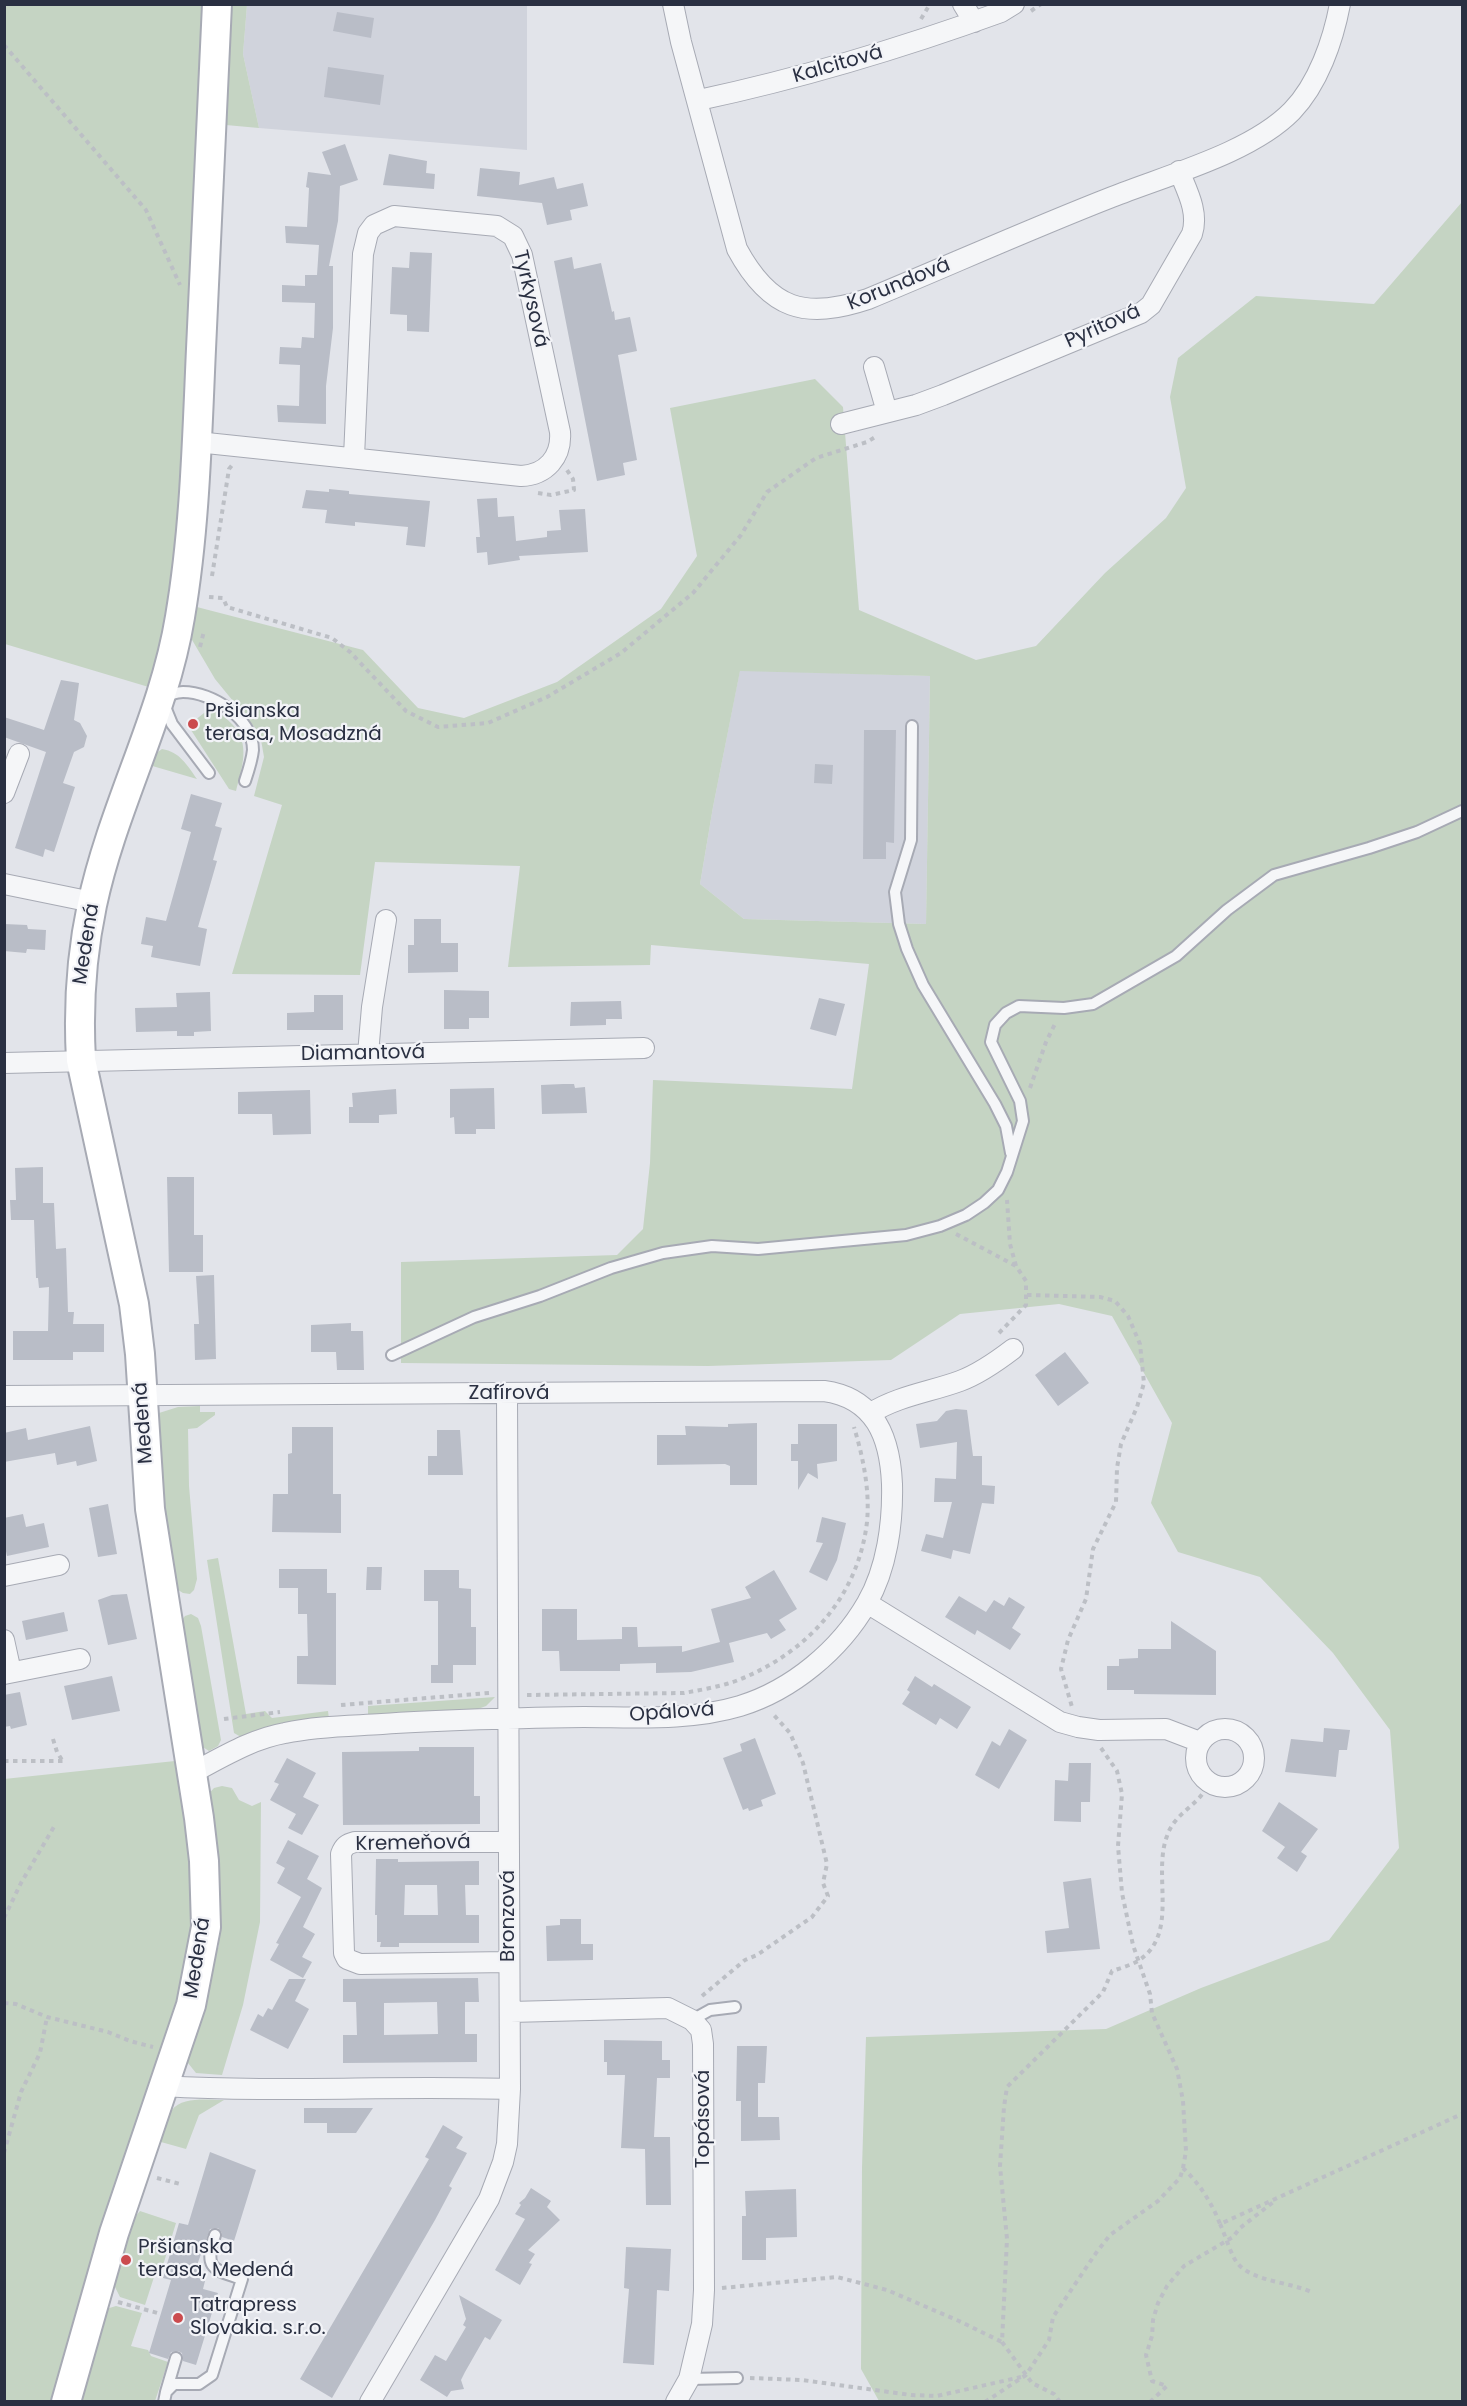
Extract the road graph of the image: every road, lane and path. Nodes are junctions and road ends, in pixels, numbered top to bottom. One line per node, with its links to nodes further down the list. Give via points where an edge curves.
1 (217, 4): 13 (street, Medená)
2 (674, 4): 11 (street, Korundová)
3 (930, 4): 8 (path)
4 (963, 4): 9 (street)
5 (1041, 4): 7 (path)
6 (1340, 4): 12 (street, via 1335,31 1322,63 1293,110 1249,143)
7 (1018, 11): 9 (street, Kalcitová)
8 (919, 22)
9 (974, 22): 11 (street, Kalcitová, via 829,68)
10 (4, 45): 13 (path, via 146,210 184,294)
11 (699, 100): 12 (street, Korundová, via 737,249 749,271 766,291 792,306 817,311 868,299)
12 (1179, 171): 15 (street, Pyritová, via 1196,224 1151,305 1141,313)
13 (202, 318): 17 (street, Medená)
14 (874, 367): 15 (street)
15 (885, 422): 16 (street, Pyritová); 22 (path, via 867,442 816,458 767,492 741,535 693,593 621,653 547,697 488,723 438,727 406,711 332,638 227,607 223,598)
16 (841, 424)
17 (197, 442): 19 (street); 26 (street, Medená, via 181,615)
18 (557, 454): 19 (street, via 542,472 532,476); 19 (street, Tyrkysová, via 560,432 522,255 513,236 490,225 394,216 374,225 365,242); 21 (path, via 573,479 574,490 551,495)
19 (354, 457)
20 (236, 462): 22 (path, via 229,470)
21 (528, 492)
22 (209, 597): 23 (path)
23 (207, 609)
24 (206, 620): 25 (path)
25 (202, 642)
26 (161, 698): 29 (lane, via 172,724); 30 (lane, via 183,692 205,696 235,714 253,750); 34 (street, Medená, via 126,793)
27 (912, 726): 42 (lane, via 910,840 896,892 899,924 923,986 1006,1126)
28 (19, 753): 31 (street)
29 (209, 773)
30 (245, 782)
31 (4, 793)
32 (1462, 811): 36 (lane, via 1417,832 1274,875 1176,956 1093,1004)
33 (4, 884): 34 (street)
34 (93, 902): 39 (street, Medená, via 80,987)
35 (386, 920): 38 (street)
36 (1064, 1008): 41 (path, via 1032,1080); 41 (lane, via 1019,1006 1006,1012 995,1025 991,1042 1020,1101)
37 (644, 1048): 38 (street, Diamantová)
38 (368, 1054): 39 (street, Diamantová)
39 (81, 1060): 40 (street, Diamantová); 52 (street, Medená, via 134,1304)
40 (4, 1063)
41 (1023, 1121): 42 (lane)
42 (1011, 1153): 43 (lane)
43 (1007, 1172): 44 (lane, via 998,1190 984,1203); 45 (path, via 1010,1244)
44 (940, 1226): 45 (path); 49 (lane, via 906,1235 758,1249 712,1246 663,1253 474,1317)
45 (1016, 1266): 46 (path, via 1026,1281)
46 (1027, 1294): 47 (path, via 1022,1312); 69 (path, via 1115,1301 1128,1316 1140,1344 1144,1383 1121,1444 1116,1502 1094,1549 1086,1599 1060,1669)
47 (996, 1335)
48 (1013, 1349): 53 (street, via 960,1381 899,1399)
49 (392, 1355)
50 (507, 1395): 52 (street, Zafírová); 53 (street, Zafírová, via 824,1391 855,1400); 67 (street, Bronzová)
51 (4, 1396): 52 (street, Zafírová)
52 (142, 1396): 73 (street, Medená, via 150,1509)
53 (871, 1413): 55 (street, Zafírová, via 886,1442)
54 (853, 1425): 63 (path, via 866,1475 867,1522 850,1578 836,1605 803,1643 757,1672 695,1691)
55 (892, 1502): 58 (street, Opálová, via 882,1564)
56 (59, 1565): 57 (street)
57 (4, 1576)
58 (867, 1603): 64 (street, Opálová, via 822,1657 786,1684); 69 (street, via 1042,1713)
59 (4, 1640): 61 (street)
60 (80, 1659): 61 (street)
61 (8, 1673)
62 (493, 1693): 65 (path)
63 (526, 1695)
64 (754, 1700): 67 (street, Opálová, via 693,1715); 84 (path, via 774,1714 790,1733 803,1763 827,1864 823,1883 828,1896 812,1917 745,1960)
65 (339, 1705)
66 (289, 1711): 68 (path)
67 (509, 1718): 73 (street, via 285,1732 245,1746); 76 (street, Bronzová)
68 (224, 1719)
69 (1078, 1727): 71 (street, via 1166,1729); 78 (path, via 1094,1740 1117,1771 1122,1794 1118,1846 1122,1893)
70 (53, 1739): 72 (path, via 63,1761)
71 (1200, 1742): 74 (street, via 1198,1770); 74 (street, via 1206,1735 1225,1728 1235,1730 1251,1743 1254,1753 1254,1763 1245,1780 1228,1787)
72 (4, 1761)
73 (190, 1774): 85 (street, Medená, via 204,1861 206,1927 191,2005)
74 (1210, 1783): 78 (path, via 1173,1822 1166,1837 1161,1857 1162,1928 1155,1945)
75 (55, 1825): 77 (path)
76 (508, 1842): 79 (street, Bronzová); 79 (street, Kremeňová, via 355,1842 343,1848 341,1854 347,1959 360,1964)
77 (4, 1918)
78 (1138, 1961): 90 (path, via 1150,1994 1152,2013 1177,2069 1186,2151); 99 (path, via 1112,1971 1103,1992 1007,2087 1000,2166 1007,2239)
79 (509, 1962): 82 (street, Bronzová)
80 (4, 2003): 83 (path)
81 (735, 2007): 84 (lane)
82 (510, 2012): 84 (street, via 668,2008); 87 (street, Bronzová)
83 (47, 2017): 85 (path, via 108,2032); 89 (path, via 40,2053 21,2092)
84 (687, 2017): 95 (street, Topásová, via 700,2030 703,2044)
85 (174, 2055): 86 (street, Medená)
86 (163, 2086): 87 (street, via 218,2090); 97 (street, Medená)
87 (510, 2089): 106 (street, Bronzová, via 507,2144 489,2199)
88 (1462, 2114): 91 (path)
89 (4, 2153)
90 (1183, 2168): 92 (path, via 1192,2176); 101 (path, via 1180,2178 1158,2201 1110,2235 1096,2253 1053,2317 1049,2340)
91 (1278, 2198): 92 (path); 94 (path)
92 (1220, 2224): 94 (path)
93 (215, 2235): 104 (lane, via 210,2261 220,2271 242,2279 239,2289 212,2375 199,2384 174,2384)
94 (1228, 2240): 96 (path, via 1237,2263 1250,2272); 110 (path, via 1184,2266 1158,2303 1146,2355 1152,2381 1167,2386)
95 (704, 2290): 99 (path, via 837,2277 887,2290); 103 (street, Topásová, via 702,2324)
96 (1313, 2293)
97 (95, 2298): 98 (path); 105 (street, Medená)
98 (161, 2314)
99 (1002, 2343): 101 (path)
100 (176, 2358): 104 (lane)
101 (1026, 2375): 102 (path, via 937,2396 802,2380); 108 (path); 109 (path)
102 (737, 2378): 103 (lane)
103 (689, 2379): 107 (street, Topásová)
104 (165, 2397)
105 (66, 2402)
106 (370, 2402)
107 (676, 2402)
108 (986, 2402)
109 (1060, 2402)
110 (1150, 2402)

